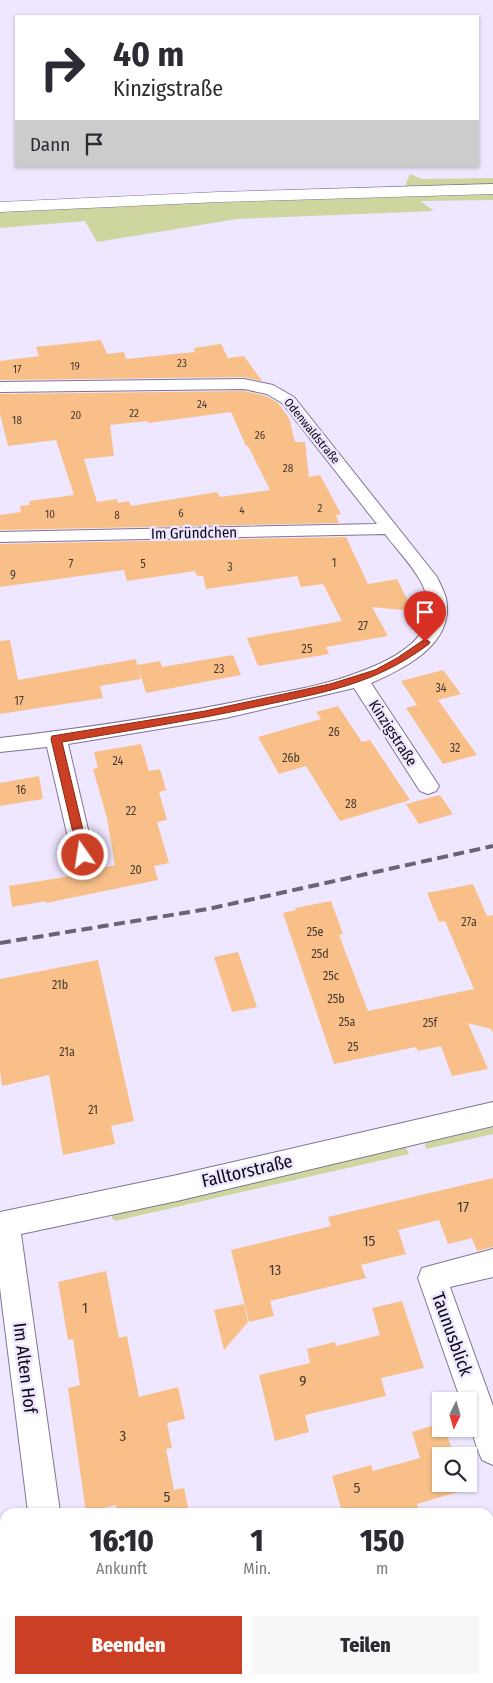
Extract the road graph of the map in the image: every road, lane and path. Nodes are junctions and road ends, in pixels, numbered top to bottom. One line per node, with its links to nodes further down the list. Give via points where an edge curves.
1 (493, 189): 2 (main road)
2 (0, 207)
3 (0, 387): 4 (street, Odenwaldstraße, via 244,384 270,388 288,400)
4 (388, 529): 5 (street, Im Gründchen); 6 (street, Odenwaldstraße, via 428,577 435,590 439,617 425,642 401,660)
5 (0, 538)
6 (358, 680): 7 (street, via 223,711); 9 (street, Kinzigstraße)
7 (56, 739): 8 (street); 10 (street)
8 (0, 745)
9 (428, 786)
10 (83, 855)
11 (493, 1114): 12 (street, Falltorstraße, via 187,1186)
12 (3, 1225): 15 (street, Im Alten Hof)
13 (493, 1263): 14 (street, Taunusblick, via 432,1278)
14 (493, 1449)
15 (43, 1508)

